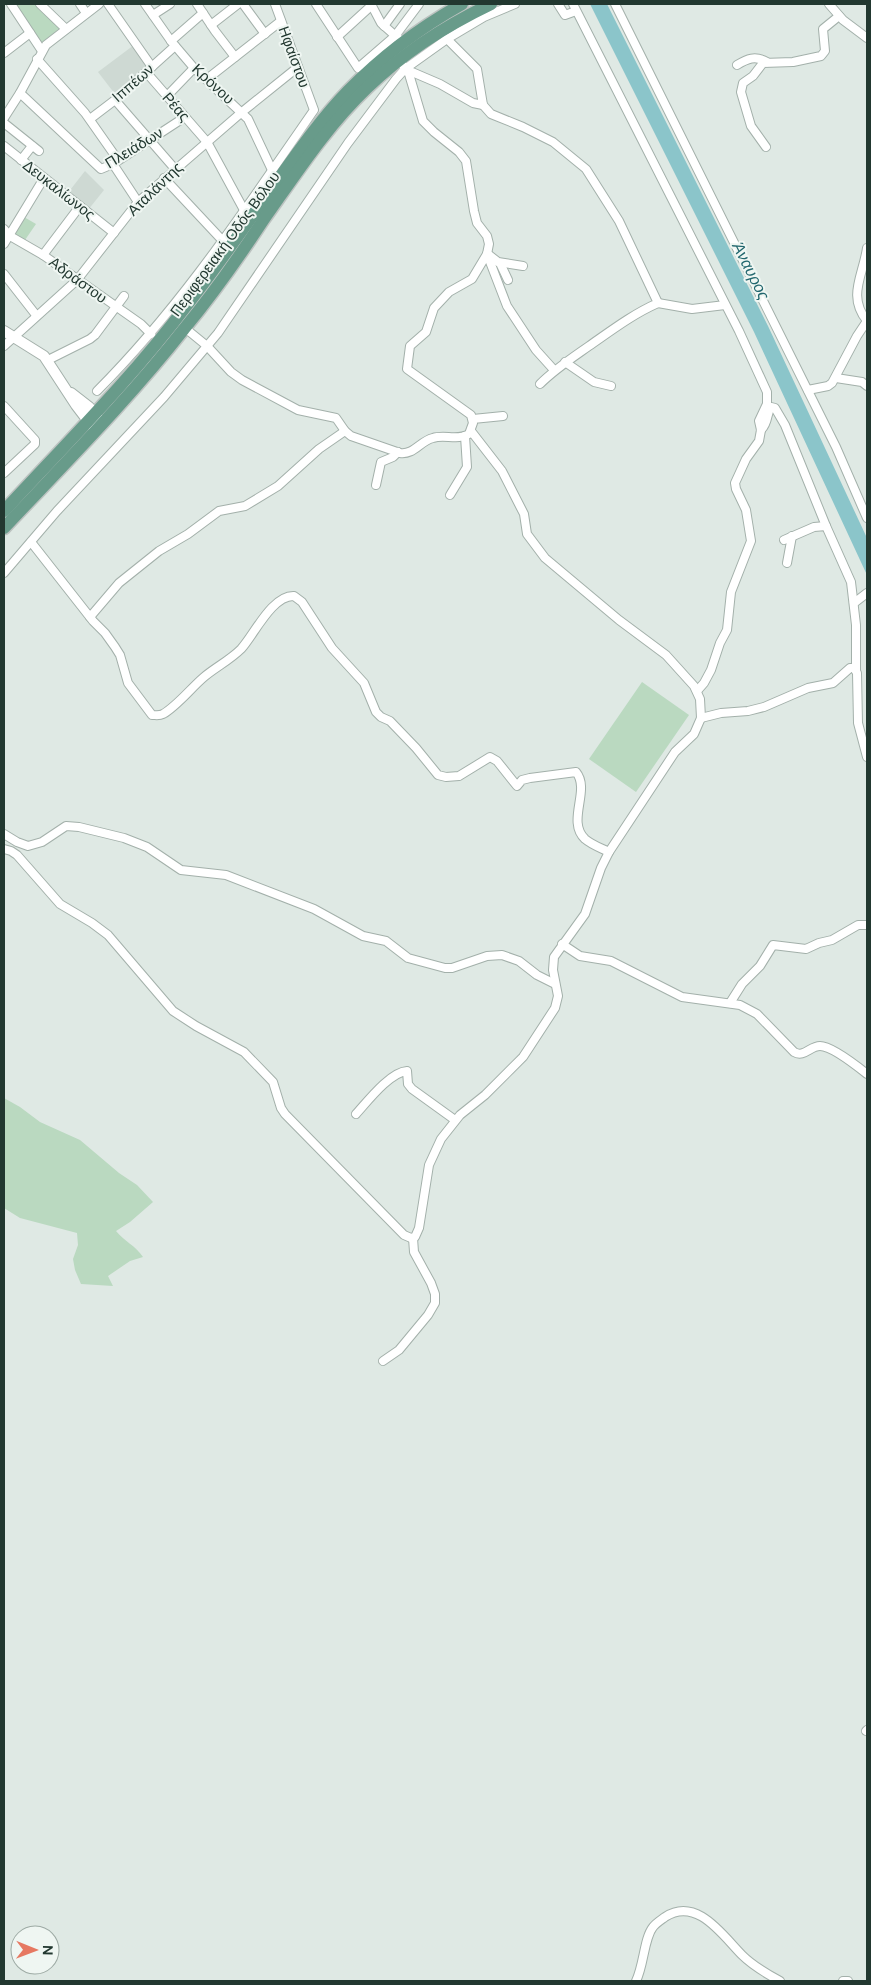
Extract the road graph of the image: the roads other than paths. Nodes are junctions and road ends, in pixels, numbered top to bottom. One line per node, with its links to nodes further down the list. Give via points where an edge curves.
1 (11, 4): 31 (street)
2 (40, 4): 30 (street)
3 (80, 4): 23 (street)
4 (99, 4): 23 (street)
5 (108, 4): 47 (street, Ρέας)
6 (145, 4): 25 (street, Κρόνου)
7 (170, 4): 25 (street)
8 (197, 4): 24 (street)
9 (238, 4): 28 (street)
10 (243, 4): 32 (street)
11 (275, 4): 27 (street, Ηφαίστου)
12 (316, 4): 33 (street)
13 (400, 4): 29 (street)
14 (419, 4): 35 (street)
15 (462, 4): 35 (main road, Περιφερειακή Οδός Βόλου)
16 (491, 4): 44 (main road, Περιφερειακή Οδός Βόλου, via 439,32)
17 (515, 4): 36 (street, via 484,17)
18 (558, 4): 22 (street, via 565,15)
19 (615, 4): 105 (street)
20 (829, 4): 26 (street)
21 (371, 5): 29 (street); 33 (street)
22 (574, 7): 88 (street)
23 (86, 13): 30 (street)
24 (203, 13): 28 (street); 37 (street, Ιππέων)
25 (153, 15): 37 (street, Κρόνου)
26 (839, 16): 34 (street); 42 (street, via 822,29 824,51 821,56 793,62)
27 (282, 21): 32 (street); 45 (street, Ηφαίστου)
28 (211, 25): 40 (street)
29 (384, 26): 35 (street)
30 (66, 29): 38 (street)
31 (30, 33): 38 (street); 39 (street)
32 (265, 34): 40 (street)
33 (337, 37): 35 (street, via 358,68)
34 (867, 38)
35 (399, 39): 110 (main road, Περιφερειακή Οδός Βόλου, via 324,117 187,306)
36 (448, 39): 44 (street); 52 (street, via 477,69)
37 (173, 44): 46 (street, Κρόνου); 47 (street, Ιππέων)
38 (42, 51): 41 (street)
39 (4, 53)
40 (235, 57): 48 (street)
41 (37, 59): 49 (street); 56 (street)
42 (766, 62): 43 (street, via 757,58); 62 (street, via 760,64 755,74 741,87 752,130)
43 (736, 64)
44 (402, 65): 52 (street, via 473,103); 79 (street, via 423,121 466,161 477,223 488,240); 92 (main road, Περιφερειακή Οδός Βόλου, via 366,89 325,135); 97 (street)
45 (298, 67): 53 (street, Αταλάντης); 67 (street, Ηφαίστου, via 314,110)
46 (194, 68): 48 (street, Κρόνου); 50 (street)
47 (149, 69): 50 (street, Ρέας); 51 (street, Ιππέων)
48 (206, 79): 53 (street, Κρόνου)
49 (20, 93): 54 (street); 65 (street, Πλειάδων, via 99,168)
50 (167, 96): 55 (street, Ρέας)
51 (115, 100): 56 (street, Ιππέων); 58 (street)
52 (483, 105): 87 (street, via 491,114 548,139 586,169 619,221)
53 (242, 112): 59 (street, Αταλάντης); 67 (street, Κρόνου, via 252,125)
54 (4, 118)
55 (185, 118): 58 (street, Πλειάδων); 59 (street, Ρέας)
56 (90, 119): 65 (street)
57 (4, 123): 61 (street)
58 (149, 139): 65 (street, Πλειάδων); 66 (street)
59 (206, 142): 66 (street, Αταλάντης); 72 (street, Ρέας)
60 (4, 146): 64 (street, Δευκαλίωνος)
61 (32, 146): 63 (street); 64 (street)
62 (766, 147)
63 (39, 151)
64 (21, 160): 68 (street, Δευκαλίωνος)
65 (115, 162): 70 (street)
66 (175, 169): 69 (street, Αταλάντης)
67 (272, 170): 72 (street)
68 (44, 178): 71 (street, Δευκαλίωνος); 75 (street)
69 (164, 178): 70 (street, Αταλάντης); 76 (street)
70 (138, 202): 74 (street, Αταλάντης)
71 (80, 206): 74 (street, Δευκαλίωνος); 80 (street)
72 (244, 210): 76 (street)
73 (4, 229): 75 (street, Αδράστου)
74 (114, 233): 84 (street, Αταλάντης)
75 (10, 236): 77 (street); 80 (street, Αδράστου)
76 (222, 240): 94 (street)
77 (4, 244)
78 (867, 248): 91 (street, via 857,296 860,311)
79 (487, 254): 81 (street); 100 (street, via 507,306 536,350); 109 (street, via 472,279 448,292 436,306 426,332 410,346 407,365 407,369)
80 (42, 255): 84 (street, Αδράστου)
81 (500, 263): 82 (street); 85 (street)
82 (524, 266)
83 (4, 274): 90 (street)
84 (77, 280): 89 (street, Αδράστου); 90 (street, Αταλάντης)
85 (508, 280)
86 (124, 296): 89 (street)
87 (658, 303): 88 (street, via 692,309); 99 (street, via 625,319)
88 (725, 305): 111 (street, via 766,389 767,404 759,421)
89 (116, 308): 94 (street, Αδράστου); 98 (street, via 90,339)
90 (36, 315): 95 (street, Αταλάντης)
91 (867, 321): 101 (street)
92 (185, 328): 97 (street); 110 (main road, Περιφερειακή Οδός Βόλου)
93 (4, 331): 95 (street)
94 (151, 334): 106 (street)
95 (13, 338): 96 (street, Αταλάντης); 98 (street)
96 (4, 346)
97 (207, 346): 112 (street, via 242,380 298,410 336,418); 124 (street)
98 (48, 360): 110 (street)
99 (566, 362): 100 (street); 103 (street, via 594,382)
100 (554, 370): 102 (street)
101 (836, 378): 104 (street, via 862,382); 105 (street, via 828,386)
102 (540, 384)
103 (611, 386)
104 (867, 386)
105 (808, 390): 119 (street)
106 (97, 392)
107 (4, 407): 115 (street, via 36,440)
108 (502, 416): 109 (street)
109 (473, 419): 113 (street)
110 (95, 422): 118 (main road, Περιφερειακή Οδός Βόλου); 121 (main road, Περιφερειακή Οδός Βόλου)
111 (761, 430): 120 (street, via 768,420 769,409 775,408); 131 (street, via 759,441 735,483 746,510 750,544 730,592 727,630 711,670)
112 (345, 431): 114 (street); 129 (street, via 319,449 276,488 245,506 219,511 159,551 119,583)
113 (468, 434): 114 (street, via 430,438 409,452); 117 (street, via 467,467); 131 (street, via 502,471 524,514 527,534 545,558 666,655)
114 (398, 452): 116 (street, via 380,463)
115 (4, 473)
116 (376, 485)
117 (450, 495)
118 (4, 511)
119 (867, 518)
120 (826, 526): 122 (street, via 817,526); 128 (street, via 850,578)
121 (4, 528)
122 (792, 536): 123 (street); 125 (street)
123 (784, 540)
124 (31, 542): 126 (street); 129 (street)
125 (787, 563)
126 (4, 573)
127 (867, 593): 128 (street)
128 (854, 603): 130 (street)
129 (90, 617): 136 (street, via 120,655 128,683 148,711 158,715 240,649 277,603 288,596 298,597 332,648 364,683 376,712 390,721 438,774 459,776 490,757 517,786 530,778 576,772 581,783 579,829 585,839)
130 (856, 670): 132 (street, via 850,668 833,684 808,688 764,707); 133 (street, via 858,723)
131 (697, 691): 132 (street)
132 (701, 718): 136 (street, via 694,734 675,752)
133 (867, 757)
134 (4, 834): 139 (street, via 28,846 42,842 66,826 124,838 147,848 181,870 226,875 314,909 363,936 386,941 408,958 452,968 487,956 502,955)
135 (4, 849): 144 (street, via 12,851 60,904 108,935 173,1011 244,1052 274,1082 285,1114 404,1236)
136 (609, 852): 138 (street, via 585,914)
137 (867, 925): 140 (street, via 858,925 832,940 806,949 773,945)
138 (562, 944): 139 (street, via 554,957); 140 (street, via 580,956 611,961 682,997)
139 (555, 984): 143 (street, via 556,1008 527,1051)
140 (730, 1003): 141 (street, via 757,1014 794,1052 802,1054 818,1046 823,1047)
141 (867, 1074)
142 (356, 1114): 143 (street, via 389,1080 407,1071 408,1084 412,1089)
143 (455, 1120): 144 (street, via 431,1159 418,1231)
144 (413, 1238): 145 (street, via 414,1252 431,1283 435,1303 400,1350)
145 (383, 1361)
146 (636, 1981): 147 (street, via 653,1926 674,1911 705,1918 725,1934 747,1960)
147 (780, 1981)
148 (843, 1981): 149 (street)
149 (848, 1981)

